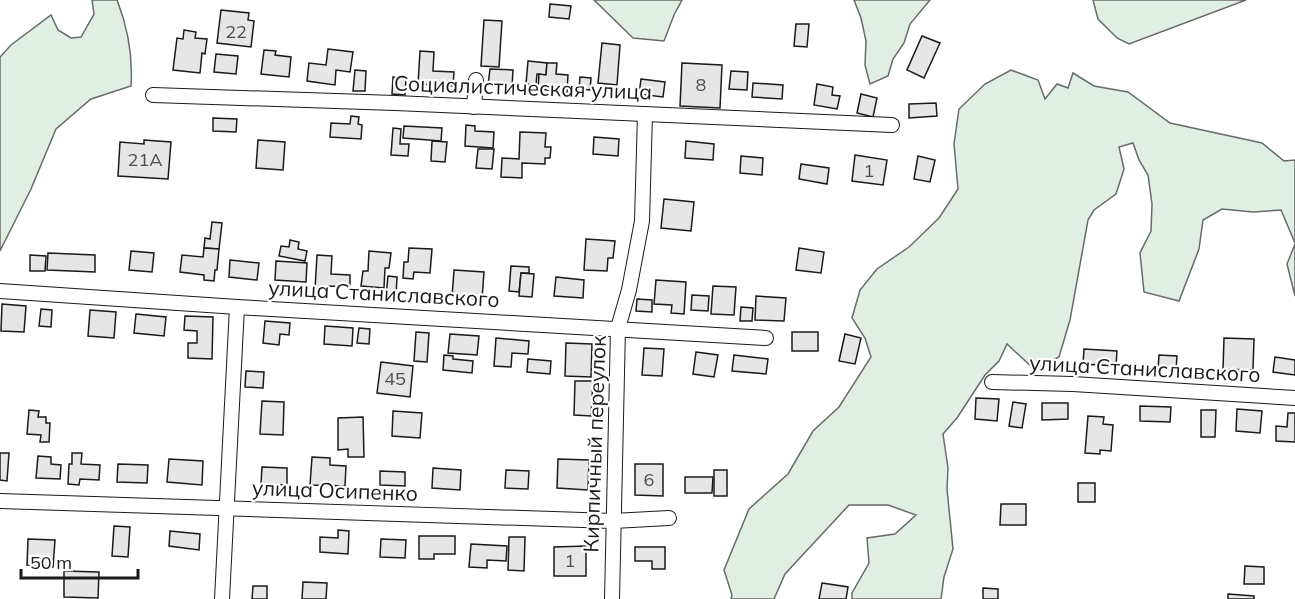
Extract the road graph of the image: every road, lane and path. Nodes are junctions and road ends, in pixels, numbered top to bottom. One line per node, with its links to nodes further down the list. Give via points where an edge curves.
1 (476, 80): 3 (street)
2 (153, 95): 3 (street, Социалистическая улица)
3 (474, 107): 4 (street, Социалистическая улица)
4 (645, 114): 5 (street, Социалистическая улица); 8 (street, Кирпичный переулок, via 642,221)
5 (892, 125)
6 (0, 291): 7 (street, улица Станиславского)
7 (237, 307): 8 (street, улица Станиславского); 13 (street)
8 (618, 328): 9 (street, улица Станиславского); 15 (street, Кирпичный переулок)
9 (766, 338)
10 (992, 382): 11 (street, улица Станиславского)
11 (1295, 398)
12 (0, 501): 13 (street, улица Осипенко)
13 (227, 509): 15 (street, улица Осипенко); 16 (street)
14 (669, 518): 15 (street, улица Осипенко)
15 (613, 521): 17 (street, Кирпичный переулок)
16 (222, 599)
17 (612, 599)

